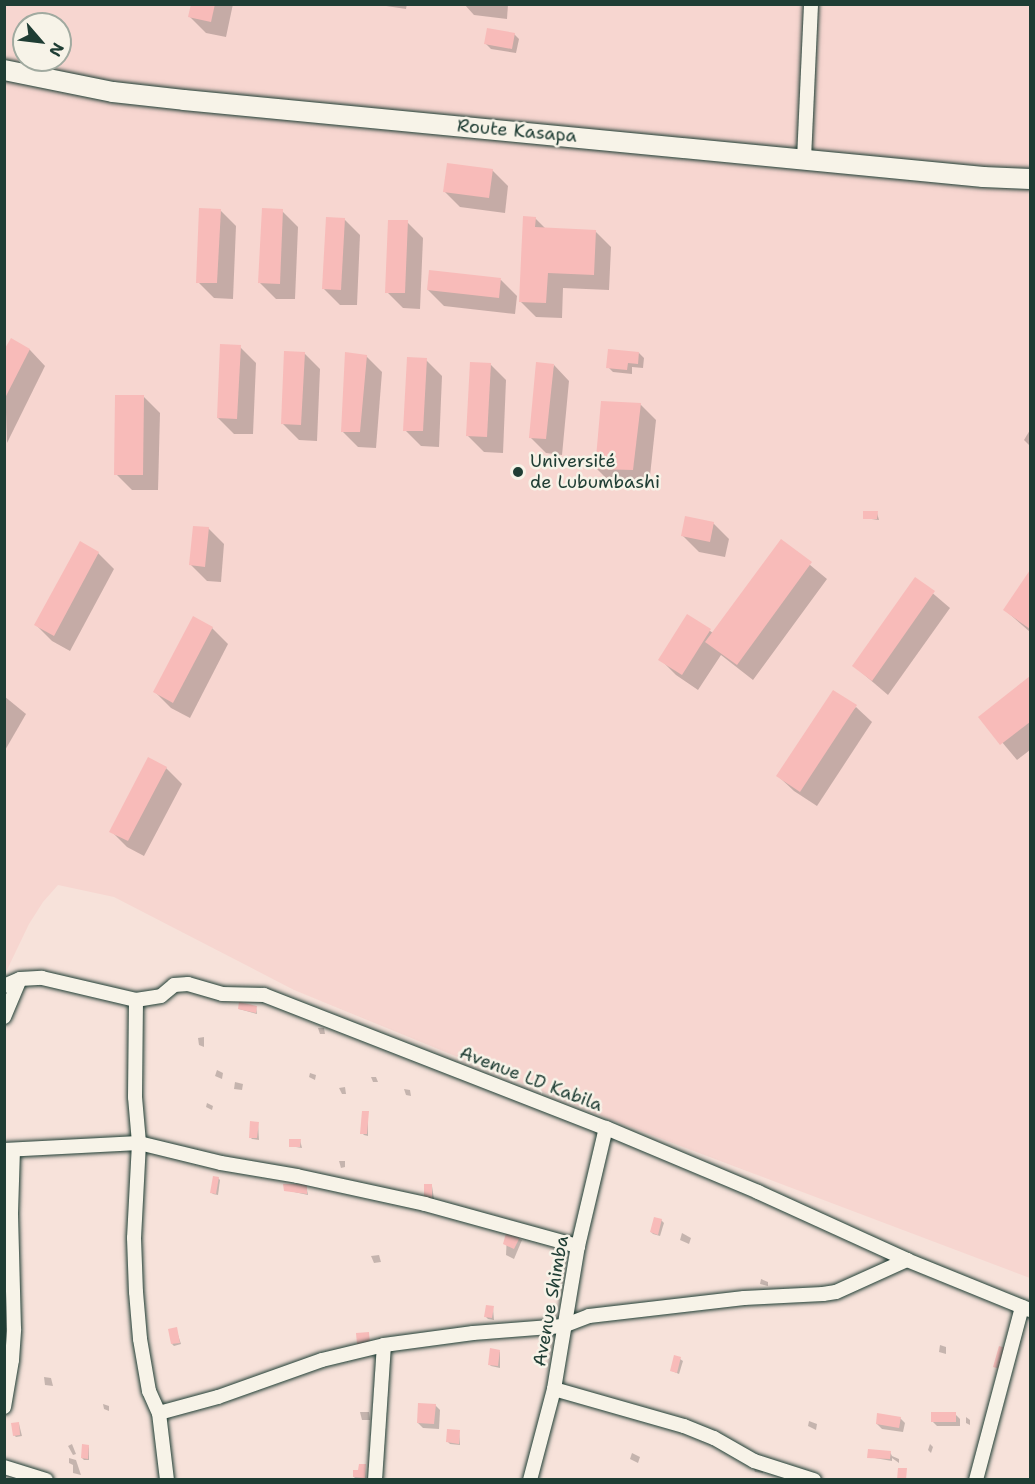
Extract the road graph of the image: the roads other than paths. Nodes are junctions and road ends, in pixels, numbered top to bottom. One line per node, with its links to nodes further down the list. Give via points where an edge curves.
1 (811, 4): 3 (street)
2 (4, 69): 3 (main road, Route Kasapa, via 113,92 184,100)
3 (804, 159): 4 (main road, Route Kasapa)
4 (1030, 179)
5 (20, 979): 6 (street, Avenue LD Kabila); 7 (street, Avenue LD Kabila, via 54,980); 8 (street)
6 (4, 986)
7 (136, 1000): 9 (street, Avenue LD Kabila, via 161,996 174,985 188,984 222,994 264,995); 10 (street, via 135,1097)
8 (4, 1017)
9 (606, 1128): 12 (street, Avenue Shimba); 13 (street, Avenue LD Kabila)
10 (139, 1143): 11 (street); 12 (street, via 425,1204); 19 (street, via 134,1238 136,1292 149,1391)
11 (9, 1150): 18 (street, via 14,1329)
12 (578, 1246): 15 (street, Avenue Shimba)
13 (907, 1260): 14 (street, Avenue LD Kabila); 15 (street, via 836,1292 589,1316)
14 (1026, 1308): 26 (street)
15 (563, 1326): 16 (street); 17 (street, Avenue Shimba)
16 (384, 1345): 19 (street, via 322,1360 218,1397); 23 (street)
17 (554, 1389): 24 (street, Avenue Shimba); 25 (street, via 692,1429 754,1461)
18 (4, 1407)
19 (159, 1413): 22 (street)
20 (4, 1467): 21 (street)
21 (46, 1479)
22 (167, 1479)
23 (375, 1479)
24 (531, 1479)
25 (814, 1479)
26 (976, 1479)

